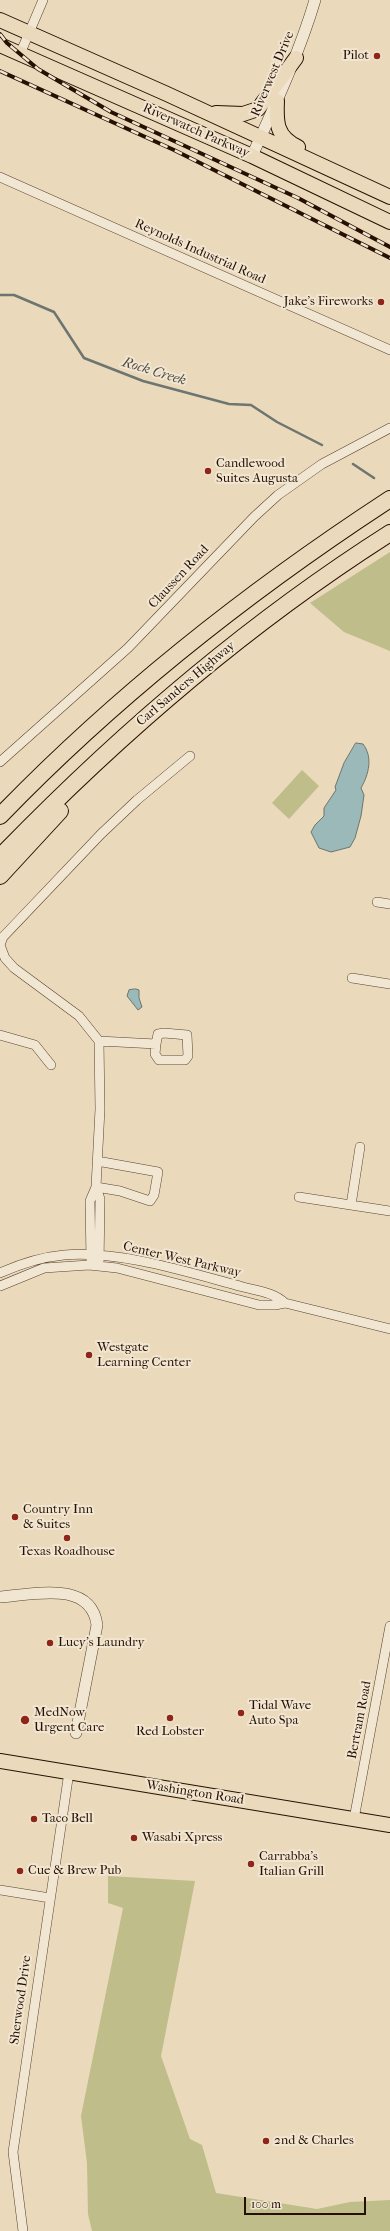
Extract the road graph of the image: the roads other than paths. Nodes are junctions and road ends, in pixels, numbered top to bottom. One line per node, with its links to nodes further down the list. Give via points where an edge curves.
1 (43, 0): 4 (street)
2 (315, 0): 7 (street, Riverwest Drive)
3 (0, 20): 4 (main road, Riverwatch Parkway)
4 (29, 33): 6 (street); 9 (main road, Riverwatch Parkway)
5 (0, 45): 6 (main road, Riverwatch Parkway)
6 (20, 54): 11 (main road, Riverwatch Parkway)
7 (296, 58): 8 (street, Riverwest Drive); 9 (main road, via 258,109 236,115)
8 (277, 101): 10 (street, Riverwest Drive); 13 (main road, via 276,126 287,141 356,173)
9 (205, 112): 10 (main road, Riverwatch Parkway)
10 (261, 137): 11 (street, Riverwest Drive); 13 (main road, Riverwatch Parkway)
11 (252, 156): 16 (main road, Riverwatch Parkway)
12 (0, 177): 17 (street, Reynolds Industrial Road)
13 (368, 186): 14 (main road); 15 (main road, Riverwatch Parkway)
14 (390, 186)
15 (390, 197)
16 (390, 222)
17 (390, 350)
18 (390, 428): 23 (street, Claussen Road, via 322,464 278,495 235,536 128,648)
19 (390, 499): 24 (highway, via 268,583 165,663 99,720)
20 (390, 533): 21 (highway, Carl Sanders Highway, via 280,608)
21 (176, 690): 25 (highway, Carl Sanders Highway, via 111,748); 26 (highway, via 130,743 50,821)
22 (190, 756): 32 (street, via 101,834 3,937 0,945 5,958 14,968 79,1016)
23 (0, 762)
24 (0, 816)
25 (0, 857)
26 (0, 876)
27 (377, 902): 28 (street)
28 (390, 904)
29 (352, 978): 30 (street)
30 (390, 984)
31 (0, 1035): 34 (street, via 34,1045)
32 (99, 1042): 33 (street); 36 (street)
33 (156, 1044)
34 (51, 1065)
35 (360, 1147): 39 (street)
36 (97, 1161): 37 (street); 37 (street, via 158,1172 154,1195 150,1201 120,1191)
37 (96, 1187): 41 (street, via 100,1199)
38 (299, 1197): 39 (street)
39 (351, 1205): 40 (street)
40 (390, 1211)
41 (95, 1261): 42 (street, Center West Parkway, via 64,1255 20,1265); 43 (street, Center West Parkway, via 44,1268); 44 (street, Center West Parkway, via 259,1305); 44 (street, Center West Parkway, via 133,1260 277,1296)
42 (0, 1273)
43 (0, 1286)
44 (285, 1303): 45 (street, Center West Parkway)
45 (390, 1329)
46 (0, 1597): 48 (street, via 69,1594 80,1598 95,1614 97,1625)
47 (390, 1626): 51 (street, Bertram Road)
48 (76, 1733)
49 (0, 1761): 50 (main road, Washington Road)
50 (69, 1772): 51 (main road, Washington Road); 54 (street, Sherwood Drive)
51 (354, 1819): 52 (main road, Washington Road)
52 (390, 1825)
53 (0, 1890): 54 (street)
54 (50, 1898): 55 (street, Sherwood Drive, via 13,2152)
55 (23, 2231)

